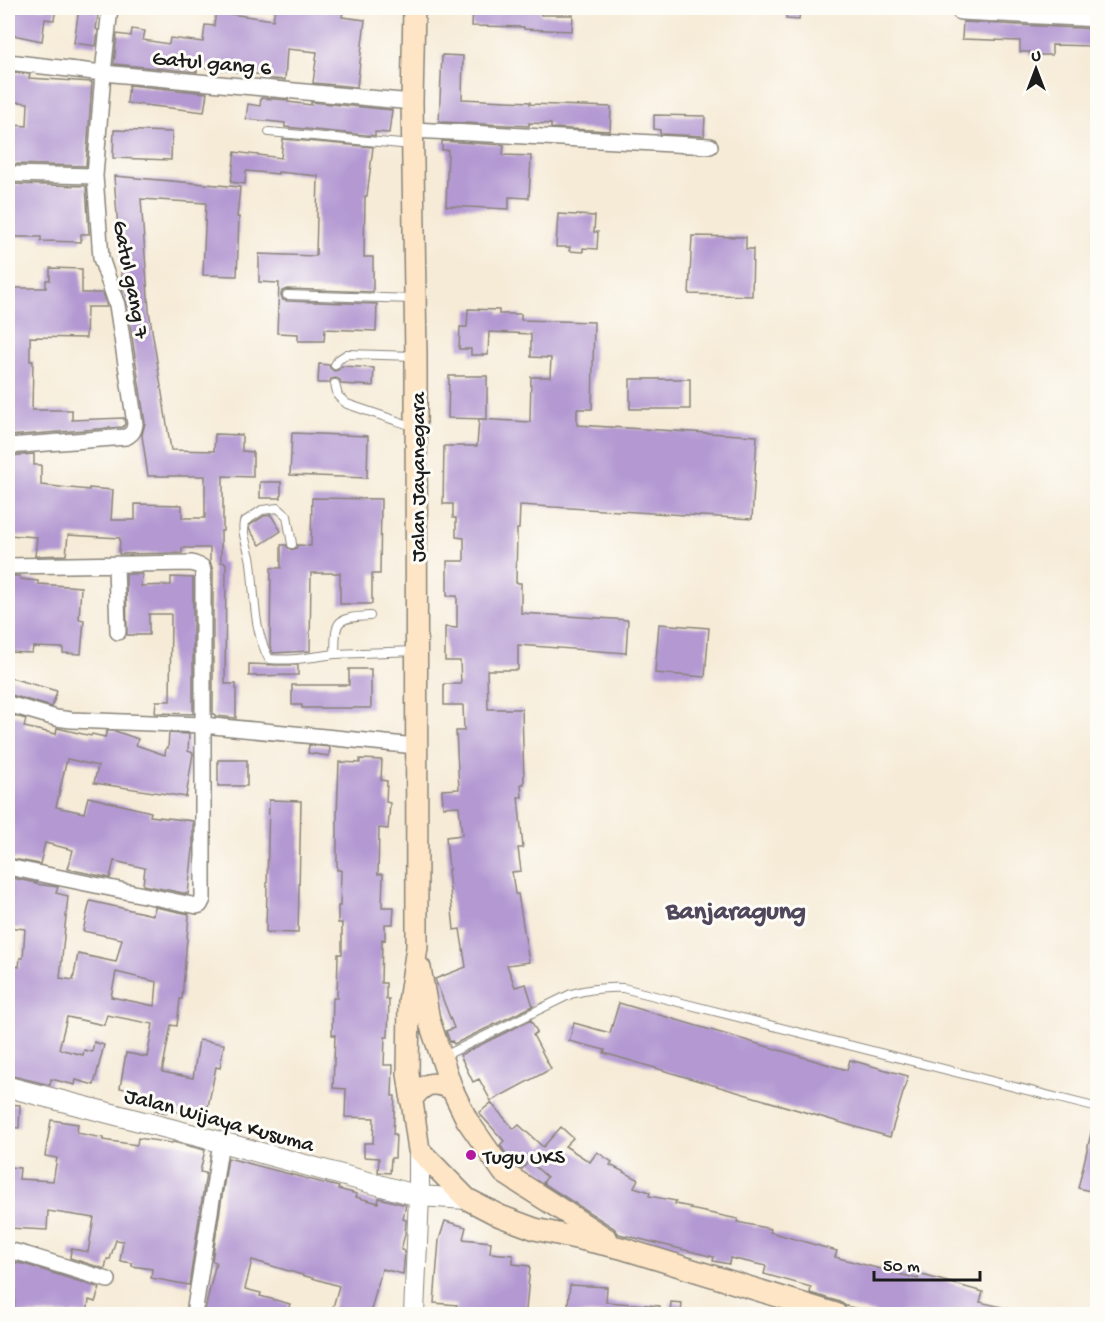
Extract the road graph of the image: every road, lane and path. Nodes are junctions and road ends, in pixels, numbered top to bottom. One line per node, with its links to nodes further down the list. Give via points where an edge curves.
1 (110, 8): 7 (street, Gatul gang 7)
2 (414, 8): 8 (main road, Jalan Jayanegara)
3 (960, 12): 4 (street)
4 (1055, 12): 5 (street)
5 (1098, 19)
6 (8, 62): 7 (street, Gatul gang 6)
7 (103, 73): 8 (street, Gatul gang 6); 13 (street, Gatul gang 7)
8 (412, 102): 10 (main road, Jalan Jayanegara)
9 (269, 132): 10 (lane)
10 (413, 138): 11 (street); 15 (main road, Jalan Jayanegara)
11 (710, 146)
12 (8, 174): 13 (street)
13 (95, 176): 20 (street, Gatul gang 7, via 101,258 119,315 134,429 126,437)
14 (286, 295): 15 (lane)
15 (415, 299): 16 (main road, Jalan Jayanegara)
16 (416, 356): 17 (lane, via 347,354); 19 (main road, Jalan Jayanegara)
17 (335, 365)
18 (335, 384): 19 (lane, via 338,396 347,404)
19 (416, 427): 26 (main road, Jalan Jayanegara)
20 (8, 446)
21 (292, 544): 27 (lane, via 287,516 278,508 262,510 244,522 264,650 269,659 279,660)
22 (116, 565): 23 (street); 25 (street); 29 (street, via 192,563 202,567)
23 (8, 566)
24 (370, 616): 27 (lane, via 339,623)
25 (118, 632)
26 (417, 651): 27 (lane); 30 (main road, Jalan Jayanegara)
27 (335, 654)
28 (8, 704): 29 (street, via 71,720)
29 (203, 724): 30 (street); 31 (street, via 200,905)
30 (416, 746): 32 (main road, Jalan Jayanegara)
31 (8, 867)
32 (417, 947): 33 (main road, Jalan Jayanegara, via 429,1020); 36 (main road, Jalan Jayanegara, via 409,1002)
33 (441, 1058): 35 (main road, Jalan Jayanegara); 37 (lane, via 571,994 588,989 623,988)
34 (8, 1087): 38 (street, Jalan Wijaya Kusuma)
35 (452, 1089): 36 (main road, via 428,1085); 40 (main road, Jalan Jayanegara, via 467,1120 504,1173)
36 (411, 1100): 39 (main road, Jalan Jayanegara)
37 (1098, 1108)
38 (222, 1142): 41 (street, Jalan Wijaya Kusuma); 47 (street)
39 (419, 1150): 41 (street); 42 (main road, Jalan Jayanegara)
40 (522, 1185): 43 (main road, via 523,1197 514,1209); 44 (main road, Jalan Jayanegara)
41 (419, 1196): 42 (street, Jalan Wijaya Kusuma); 48 (street)
42 (467, 1198): 43 (main road, Jalan Jayanegara)
43 (500, 1216): 44 (main road, Jalan Jayanegara, via 535,1229)
44 (621, 1248): 49 (main road, Jalan Jayanegara)
45 (8, 1250): 46 (street)
46 (108, 1280)
47 (194, 1314)
48 (414, 1314)
49 (836, 1314)

